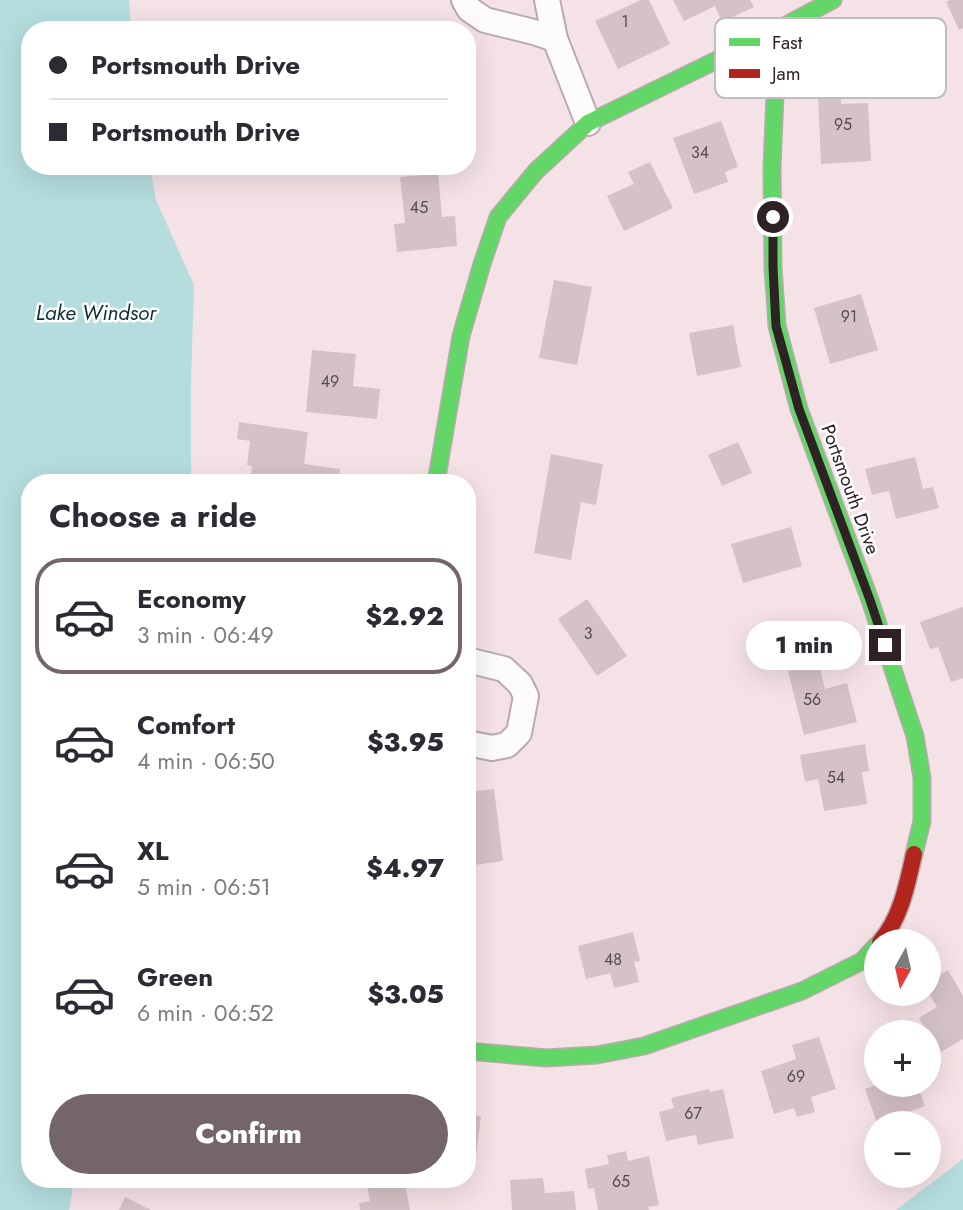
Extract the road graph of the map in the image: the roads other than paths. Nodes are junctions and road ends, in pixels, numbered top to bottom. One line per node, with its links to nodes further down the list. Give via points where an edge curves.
1 (464, 0): 5 (street, via 485,20)
2 (547, 0): 5 (street)
3 (833, 0): 4 (street)
4 (799, 18)
5 (555, 39): 8 (street)
6 (715, 61): 8 (street)
7 (775, 98): 12 (street, Portsmouth Drive, via 776,326 799,409 915,736 922,778 922,821 903,901)
8 (588, 123): 9 (street, via 536,171 498,217 461,336)
9 (438, 474)
10 (476, 662): 11 (street, via 504,669 526,696 519,733 507,744 492,748)
11 (476, 745)
12 (890, 929)
13 (864, 959): 14 (street, Portsmouth Drive, via 802,991 645,1045 597,1055 546,1058)
14 (476, 1052)

